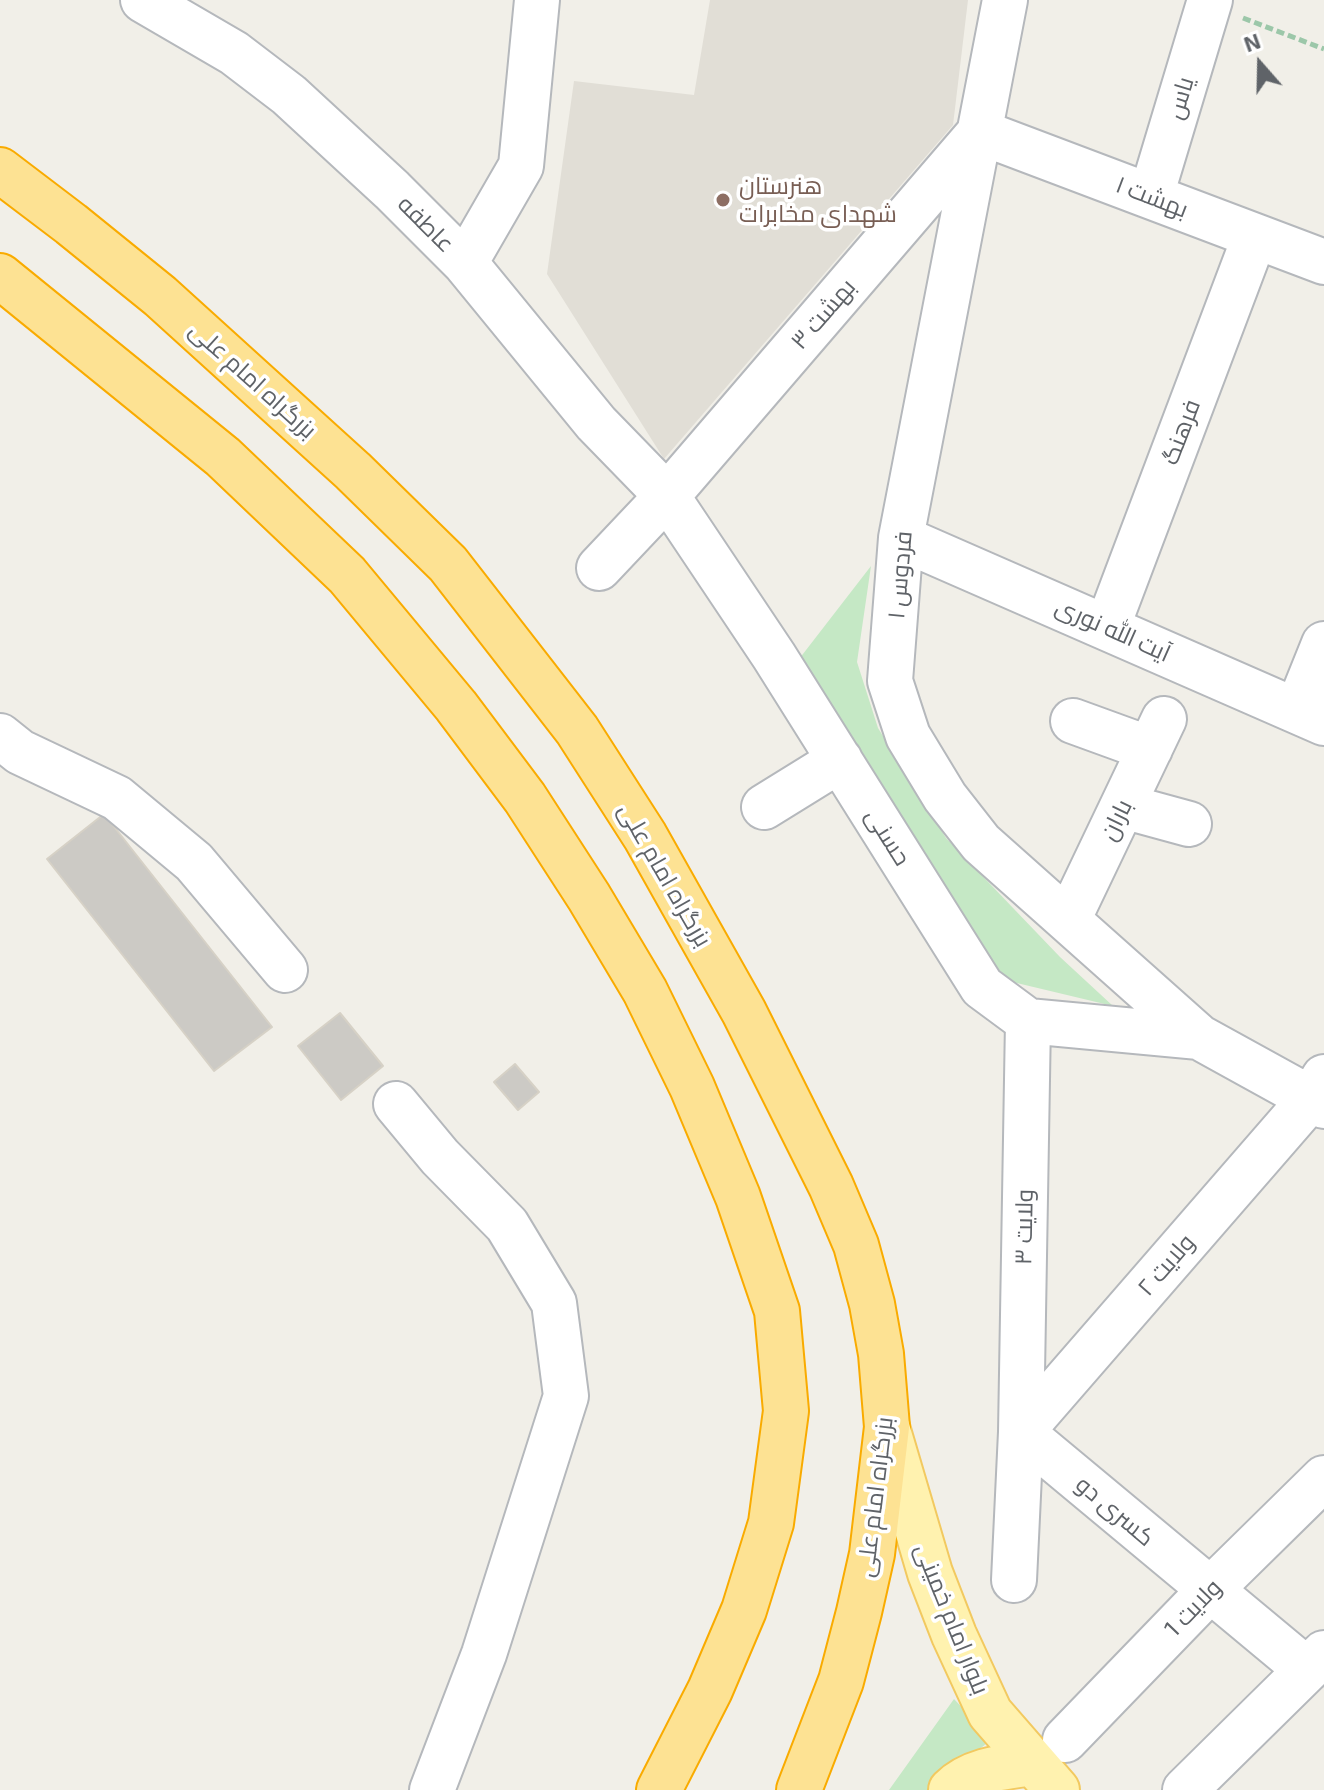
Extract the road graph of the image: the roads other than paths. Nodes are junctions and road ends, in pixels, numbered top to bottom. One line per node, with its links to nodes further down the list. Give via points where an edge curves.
1 (143, 0): 10 (street, عاطفه, via 234,53 289,95)
2 (537, 0): 10 (street, via 521,166)
3 (1005, 0): 5 (street, فردوس ۱)
4 (1209, 2): 7 (street, یاس)
5 (980, 132): 7 (street, بهشت ۱); 12 (street, بهشت ۳); 13 (street, فردوس ۱)
6 (0, 170): 30 (highway, بزرگراه امام علی, via 160,296 353,471 448,564 577,730 645,836 744,1012 831,1186 856,1245 872,1304)
7 (1151, 196): 8 (street, بهشت ۱)
8 (1255, 236): 9 (street, بهشت ۱); 15 (street, فرهنگ)
9 (1324, 262)
10 (465, 263): 12 (street, عاطفه, via 596,423)
11 (0, 276): 38 (highway, via 223,457 347,575 525,798 645,991 692,1087 777,1311 786,1411 771,1523 744,1610)
12 (667, 496): 14 (street, بهشت ۳); 20 (street, حسنی)
13 (901, 538): 15 (street, آیت الله نوری); 24 (street, فردوس ۱, via 890,681 908,736 981,843)
14 (599, 568)
15 (1107, 628): 17 (street, آیت الله نوری)
16 (1324, 644): 17 (street)
17 (1310, 717)
18 (1073, 721): 21 (street, باران, via 1157,734)
19 (0, 736): 25 (street, via 20,752 117,798 194,862)
20 (840, 760): 22 (street); 26 (street, حسنی, via 982,987)
21 (1123, 806): 23 (street); 24 (street, باران)
22 (764, 807)
23 (1189, 824)
24 (1068, 920): 27 (street, فردوس ۱)
25 (285, 970)
26 (1028, 1021): 27 (street); 31 (street, ولایت ۳)
27 (1199, 1037): 28 (street)
28 (1320, 1093): 31 (street, ولایت ۲)
29 (396, 1104): 37 (street, via 507,1225 554,1303 566,1396 484,1654)
30 (887, 1427): 36 (main road, بلوار امام خمینی, via 930,1573 990,1713); 39 (highway, بزرگراه امام علی, via 872,1554 859,1612 841,1681)
31 (1021, 1432): 33 (street, ولایت ۳); 34 (street, کسری دو)
32 (1324, 1478): 34 (street, ولایت 1)
33 (1014, 1580)
34 (1210, 1590): 35 (street, کسری دو); 36 (street, ولایت 1)
35 (1315, 1662): 41 (street)
36 (1051, 1764): 40 (main road, via 987,1771)
37 (432, 1790)
38 (659, 1790)
39 (799, 1790)
40 (951, 1790)
41 (1185, 1790)

